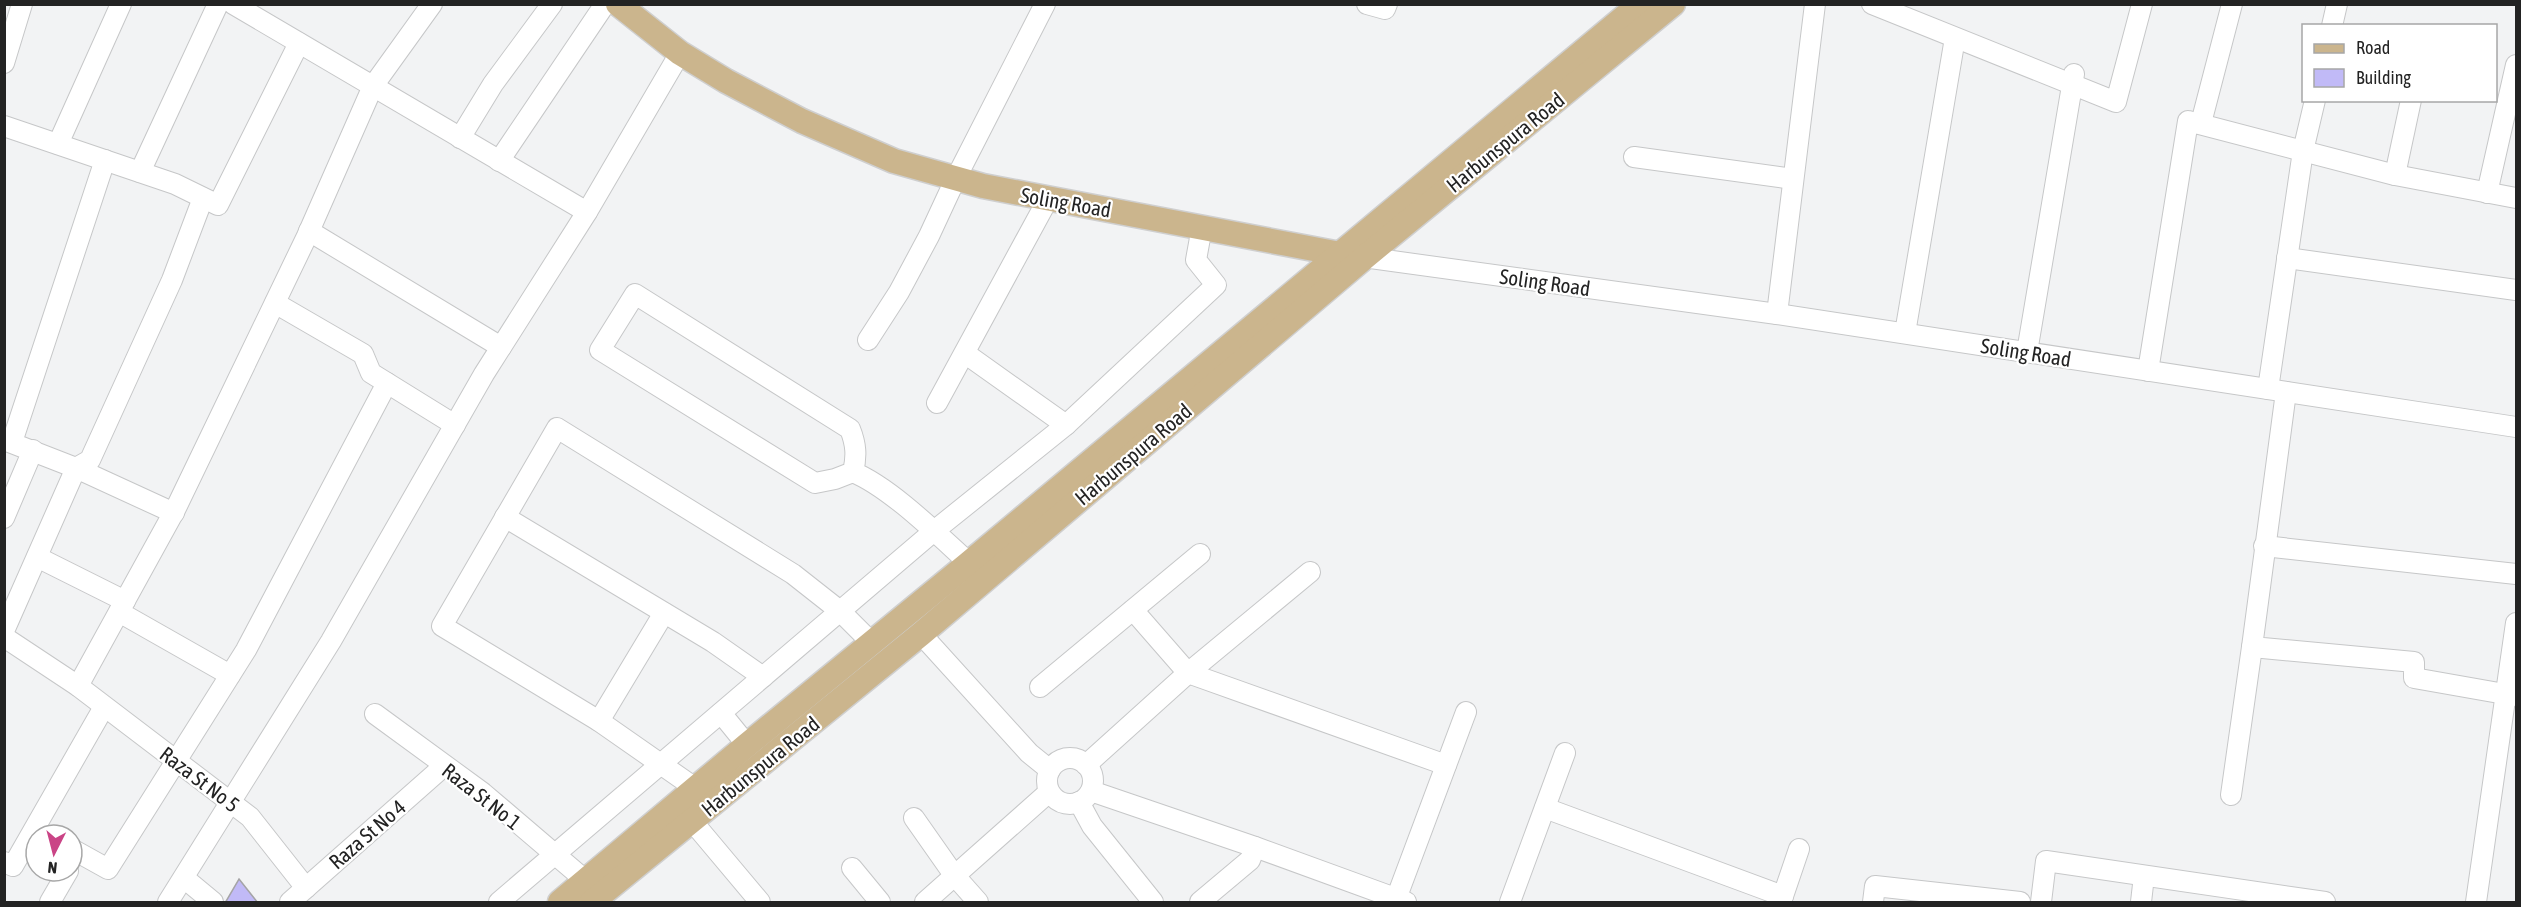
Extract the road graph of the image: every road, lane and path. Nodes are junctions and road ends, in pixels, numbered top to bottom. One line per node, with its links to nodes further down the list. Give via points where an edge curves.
1 (22, 4): 23 (street)
2 (121, 4): 32 (street)
3 (218, 4): 37 (street)
4 (552, 4): 31 (street, via 493,84)
5 (605, 4): 36 (street)
6 (618, 4): 22 (main road, Soling Road)
7 (1045, 4): 40 (street)
8 (1367, 4): 9 (street, via 1385,9)
9 (1387, 4)
10 (1640, 4): 48 (main road, Harbunspura Road)
11 (1673, 4): 49 (main road, Harbunspura Road)
12 (1815, 4): 39 (street)
13 (1872, 4): 20 (street)
14 (2142, 4): 25 (street, via 2116,102)
15 (2232, 4): 29 (street)
16 (2337, 4): 19 (street)
17 (241, 6): 21 (street)
18 (428, 6): 26 (street)
19 (2332, 24)
20 (1955, 38): 25 (street); 54 (street)
21 (299, 43): 26 (street); 42 (street, via 218,205)
22 (680, 53): 40 (main road, Soling Road, via 762,101 823,130 894,161); 45 (street)
23 (4, 63)
24 (2517, 64): 41 (street)
25 (2073, 79): 57 (street)
26 (373, 86): 31 (street); 47 (street)
27 (2315, 102): 33 (street)
28 (2411, 102): 38 (street)
29 (2201, 123): 33 (street); 59 (street, via 2187,124)
30 (4, 126): 32 (street)
31 (460, 138): 36 (street)
32 (58, 144): 35 (street)
33 (2303, 151): 38 (street); 50 (street)
34 (1634, 157): 39 (street)
35 (105, 160): 37 (street); 66 (street)
36 (499, 161): 45 (street)
37 (140, 172): 42 (street)
38 (2395, 175): 41 (street)
39 (1793, 179): 53 (street)
40 (955, 180): 44 (main road, Soling Road); 55 (street, via 904,282)
41 (2487, 193): 43 (street)
42 (203, 198): 68 (street, via 172,280 90,460)
43 (2517, 198)
44 (1048, 199): 46 (main road, Soling Road); 58 (street)
45 (586, 212): 56 (street)
46 (1202, 227): 48 (main road, Soling Road); 64 (street, via 1196,260 1216,285)
47 (309, 231): 52 (street); 56 (street)
48 (1340, 254): 49 (street, Soling Road); 77 (main road, Harbunspura Road)
49 (1365, 257): 53 (street, Soling Road); 86 (main road, Harbunspura Road)
50 (2287, 258): 51 (street); 61 (street)
51 (2517, 290)
52 (275, 303): 60 (street, via 363,354 371,373); 70 (street)
53 (1777, 314): 54 (street, Soling Road)
54 (1905, 333): 57 (street, Soling Road)
55 (868, 340)
56 (501, 347): 63 (street)
57 (2027, 352): 59 (street, Soling Road)
58 (966, 354): 62 (street); 64 (street)
59 (2148, 371): 61 (street, Soling Road)
60 (387, 383): 63 (street); 91 (street)
61 (2277, 391): 65 (street, Soling Road); 74 (street)
62 (937, 403)
63 (455, 425): 113 (street, via 331,641)
64 (1066, 425): 73 (street)
65 (2517, 428)
66 (8, 441): 67 (street)
67 (33, 450): 68 (street); 72 (street)
68 (76, 468): 70 (street); 76 (street)
69 (854, 472): 69 (street, via 815,483 600,350 635,294 850,429 856,442); 73 (street)
70 (174, 513): 80 (street)
71 (505, 517): 82 (street, via 557,428 793,574); 83 (street); 100 (street, via 442,626)
72 (4, 518)
73 (934, 531): 77 (street); 82 (street)
74 (2264, 546): 79 (street); 89 (street)
75 (1200, 554): 81 (street)
76 (37, 557): 80 (street); 85 (street)
77 (969, 563): 88 (main road, Harbunspura Road)
78 (1310, 572): 90 (street)
79 (2517, 574)
80 (122, 606): 91 (street); 93 (street)
81 (1133, 610): 90 (street); 94 (street)
82 (840, 611): 88 (street); 92 (street)
83 (664, 613): 92 (street); 100 (street)
84 (2517, 623): 95 (street)
85 (4, 631)
86 (921, 634): 108 (street, via 1029,753); 116 (main road, Harbunspura Road)
87 (4, 637): 93 (street, Raza St No 5)
88 (872, 643): 101 (main road, Harbunspura Road)
89 (2252, 647): 95 (street, via 2414,662 2414,678); 111 (street)
90 (1188, 673): 105 (street); 106 (street)
91 (230, 675): 103 (street)
92 (763, 677): 98 (street)
93 (78, 687): 96 (street, Raza St No 5)
94 (1040, 687)
95 (2511, 696): 152 (street)
96 (104, 706): 103 (street, Raza St No 5); 117 (street)
97 (1466, 712): 106 (street)
98 (721, 713): 101 (street); 104 (street)
99 (375, 714): 107 (street, Raza St No 1)
100 (599, 721): 104 (street)
101 (747, 745): 109 (main road, Harbunspura Road)
102 (1565, 753): 114 (street)
103 (175, 760): 113 (street, Raza St No 5); 122 (street, via 108,869)
104 (661, 764): 109 (street); 121 (street)
105 (1086, 765): 108 (street, via 1077,759 1067,759); 112 (street, via 1093,782)
106 (1446, 765): 133 (street)
107 (444, 766): 121 (street, Raza St No 1, via 483,793); 129 (street, Raza St No 4)
108 (1050, 770): 110 (street)
109 (695, 788): 130 (main road, Harbunspura Road)
110 (1050, 792): 112 (street, via 1067,804); 125 (street)
111 (2231, 795)
112 (1085, 797): 118 (street); 144 (street, via 1092,826)
113 (230, 802): 127 (street); 129 (street, Raza St No 5, via 250,817)
114 (1545, 808): 132 (street); 146 (street)
115 (914, 818): 125 (street)
116 (692, 820): 130 (main road, Harbunspura Road); 140 (street)
117 (45, 823)
118 (1255, 847): 133 (street); 145 (street, via 1250,860)
119 (1799, 849): 132 (street)
120 (24, 852): 123 (street, via 13,866)
121 (554, 855): 130 (street, Raza St No 1); 138 (street)
122 (84, 859)
123 (4, 862)
124 (852, 868): 141 (street)
125 (954, 875): 142 (street); 143 (street)
126 (2144, 876): 131 (street); 149 (street, via 2046,861); 150 (street)
127 (183, 878): 135 (street); 136 (street)
128 (61, 883): 134 (street)
129 (306, 888): 137 (street, Raza St No 4)
130 (592, 893): 139 (main road, Harbunspura Road)
131 (2245, 897): 151 (street)
132 (1782, 899)
133 (1401, 901)
134 (50, 903)
135 (168, 903)
136 (213, 903)
137 (291, 903)
138 (498, 903)
139 (560, 903)
140 (760, 903)
141 (880, 903)
142 (925, 903)
143 (978, 903)
144 (1153, 903)
145 (1200, 903)
146 (1510, 903)
147 (1873, 903): 148 (street, via 1875,886)
148 (2020, 903)
149 (2041, 903)
150 (2140, 903)
151 (2325, 903)
152 (2476, 903)

